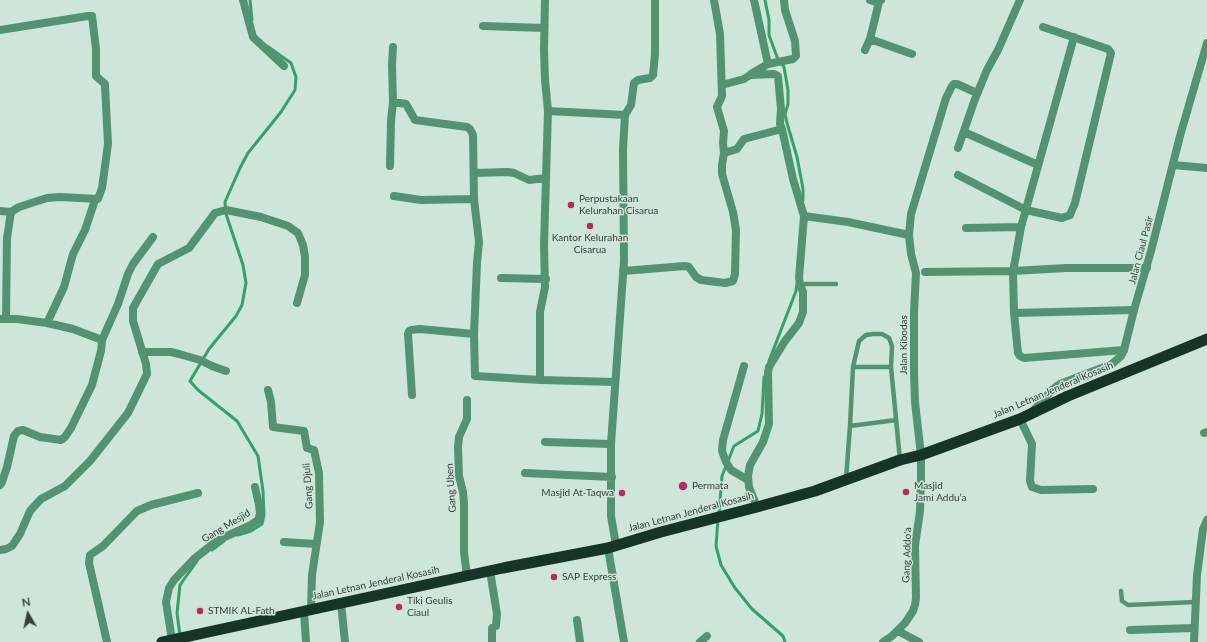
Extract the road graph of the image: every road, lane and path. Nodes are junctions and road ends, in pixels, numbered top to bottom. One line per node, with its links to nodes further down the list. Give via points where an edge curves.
1 (243, 0): 21 (street, via 253,37)
2 (545, 0): 12 (street)
3 (655, 0): 27 (street, via 653,75 634,83 631,104)
4 (714, 0): 23 (street, via 720,34)
5 (754, 0): 20 (street)
6 (784, 0): 20 (street, via 795,41 796,56 793,59)
7 (870, 0): 9 (street)
8 (1020, 0): 24 (street)
9 (880, 1): 15 (street)
10 (483, 26): 12 (street)
11 (1043, 27): 14 (street)
12 (544, 28): 26 (street)
13 (0, 30): 41 (street, via 92,16 96,76 105,84 108,144 102,188 99,198)
14 (1074, 37): 32 (street); 42 (street, via 1108,49 1111,53 1075,203 1070,215 1062,218)
15 (870, 39): 18 (street); 19 (street)
16 (1207, 43): 33 (street, Jalan Ciaul Pasir)
17 (394, 47): 25 (street)
18 (865, 50)
19 (912, 54)
20 (768, 64): 22 (street)
21 (284, 66)
22 (750, 75): 23 (street); 28 (street, via 778,76)
23 (722, 85): 31 (street, via 722,96 717,107 724,131)
24 (978, 93): 29 (street); 48 (street, Jalan Kibodas, via 954,84 949,91 910,214)
25 (393, 102): 34 (street); 36 (street, via 406,104 415,120 467,126 473,135)
26 (548, 111): 27 (street); 38 (street)
27 (625, 115): 51 (street)
28 (782, 129): 31 (street, via 744,139 737,149); 45 (street, via 792,179)
29 (964, 132): 30 (street); 32 (street)
30 (958, 148)
31 (724, 153): 51 (street, via 722,174 736,230 733,281 725,283 701,280 685,266)
32 (1038, 165): 42 (street)
33 (1173, 165): 35 (street); 50 (street, Jalan Ciaul Pasir)
34 (390, 166)
35 (1207, 168)
36 (475, 172): 38 (street, via 508,172 529,180); 40 (street)
37 (958, 175): 42 (street)
38 (546, 178): 55 (street)
39 (394, 196): 40 (street, via 421,200)
40 (474, 199): 63 (street, via 480,242)
41 (95, 200): 44 (street, via 47,198); 62 (street, via 85,230 73,254 64,286)
42 (1026, 210): 46 (street)
43 (0, 211): 44 (street)
44 (11, 212): 61 (street, via 7,238)
45 (804, 216): 48 (street); 56 (street)
46 (1021, 227): 47 (street); 52 (street)
47 (966, 228)
48 (909, 235): 83 (street, Jalan Kibodas, via 916,272 914,373)
49 (153, 238): 65 (street, via 128,274)
50 (1147, 268): 52 (street); 59 (street, Jalan Ciaul Pasir)
51 (623, 271): 73 (street)
52 (1013, 271): 53 (street); 60 (street)
53 (925, 272)
54 (501, 278): 55 (street)
55 (546, 279): 72 (street, via 540,312)
56 (800, 284): 57 (lane); 87 (street, via 803,292 802,316 769,367 769,424 763,442 750,465)
57 (836, 284)
58 (297, 303): 67 (street, via 305,276 303,245 298,234 288,226 260,217 221,210 215,213 189,248 158,264 135,304 132,311 133,322)
59 (1134, 310): 60 (street); 66 (street, Jalan Ciaul Pasir)
60 (1014, 312): 66 (street, via 1018,352 1022,357)
61 (3, 319): 62 (street)
62 (47, 323): 65 (street)
63 (474, 334): 72 (street, via 475,376); 75 (street, via 420,329 409,331)
64 (1207, 339): 77 (highway, Jalan Letnan Jenderal Kosasih)
65 (102, 340): 89 (street, via 92,385 65,437 61,440 40,437 23,430 18,431 14,436)
66 (1124, 350): 77 (street, Jalan Ciaul Pasir, via 1121,356 1108,366 1060,384)
67 (142, 352): 71 (street, via 171,352); 98 (street, via 147,374 128,413 90,461 65,486 41,499 30,511 12,546)
68 (744, 366): 87 (street, via 722,451 731,470)
69 (853, 367): 70 (lane); 70 (lane, via 859,341 866,335 873,334 882,334 889,338 892,346); 80 (lane)
70 (892, 367): 79 (lane)
71 (226, 370)
72 (540, 380): 73 (street)
73 (615, 382): 82 (street)
74 (268, 390): 96 (street, Gang Djuli, via 273,427 304,431 307,448 314,450 319,473 320,522)
75 (412, 395)
76 (468, 400): 101 (street, Gang Uben, via 468,419 459,437 458,447 459,476 464,503 464,552)
77 (1031, 413): 78 (highway, Jalan Letnan Jenderal Kosasih)
78 (1020, 418): 83 (highway, Jalan Letnan Jenderal Kosasih); 91 (street, via 1032,444 1032,487 1041,490)
79 (896, 420): 80 (lane); 84 (lane)
80 (850, 426): 88 (lane)
81 (545, 442): 82 (street)
82 (611, 444): 86 (street)
83 (921, 455): 84 (highway, Jalan Letnan Jenderal Kosasih); 109 (street, Gang Addo'a, via 921,500 915,546 915,605)
84 (900, 460): 88 (highway, Jalan Letnan Jenderal Kosasih)
85 (525, 473): 86 (street)
86 (612, 477): 97 (street)
87 (748, 480): 93 (street)
88 (846, 480): 93 (highway, Jalan Letnan Jenderal Kosasih)
89 (0, 485)
90 (255, 487): 111 (street, Gang Mesjid, via 260,514 258,520 218,540 194,559 169,588 166,602)
91 (1093, 489)
92 (198, 493): 112 (street, via 151,504 137,511 109,540 90,555 89,563)
93 (757, 508): 97 (highway, Jalan Letnan Jenderal Kosasih)
94 (1207, 520): 99 (street, via 1203,529)
95 (284, 542): 96 (street)
96 (316, 544): 105 (street, Gang Djuli)
97 (612, 547): 100 (highway, Jalan Letnan Jenderal Kosasih); 117 (street)
98 (0, 550)
99 (1204, 550): 103 (street)
100 (490, 571): 101 (highway, Jalan Letnan Jenderal Kosasih); 115 (street, via 497,614 496,626 492,628)
101 (467, 576): 104 (highway, Jalan Letnan Jenderal Kosasih)
102 (1121, 591): 103 (lane, via 1122,601 1128,605)
103 (1195, 602): 107 (street)
104 (341, 603): 105 (highway, Jalan Letnan Jenderal Kosasih); 114 (street)
105 (308, 610): 111 (highway, Jalan Letnan Jenderal Kosasih); 113 (street, Gang Djuli)
106 (577, 620): 116 (street)
107 (1194, 628): 108 (street); 121 (street)
108 (1130, 630)
109 (898, 631): 119 (street, Gang Addo'a); 120 (street)
110 (707, 636): 118 (street)
111 (167, 641)
112 (107, 642)
113 (306, 642)
114 (346, 642)
115 (492, 642)
116 (580, 642)
117 (624, 642)
118 (700, 642)
119 (883, 642)
120 (920, 642)
121 (1194, 642)

